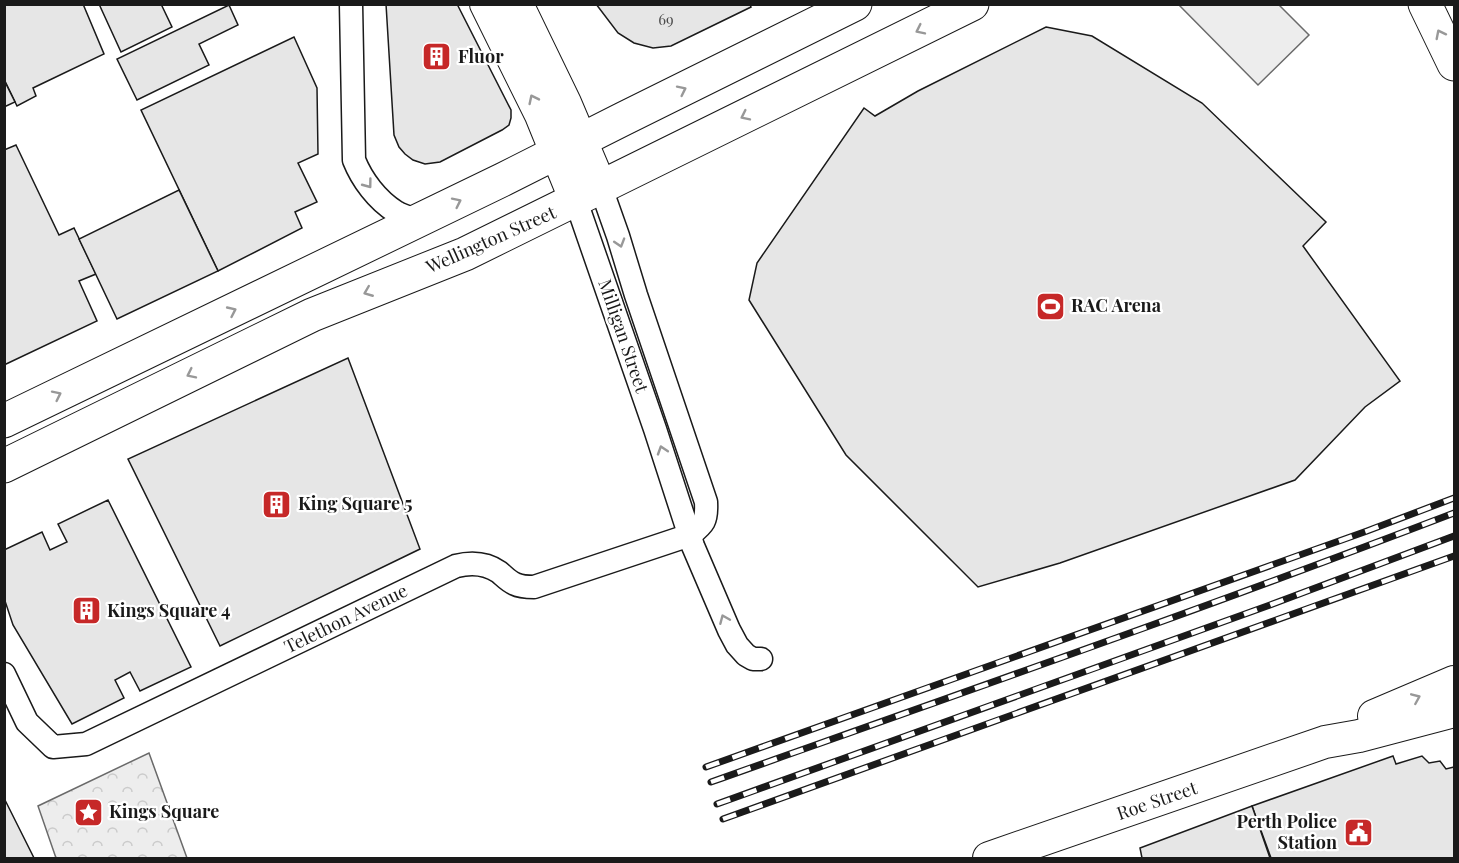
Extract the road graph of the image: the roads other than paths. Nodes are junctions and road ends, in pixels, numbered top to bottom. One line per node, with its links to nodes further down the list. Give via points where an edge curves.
1 (351, 4): 10 (street, one-way to 10, via 354,160 372,190 387,205)
2 (486, 4): 8 (main road, Milligan Street, one-way to 2, via 541,115)
3 (517, 4): 8 (main road, Milligan Street, via 565,103)
4 (855, 4): 8 (main road, one-way to 4)
5 (972, 4): 9 (main road, Wellington Street, one-way to 9)
6 (1425, 4): 7 (main road, one-way to 6)
7 (1455, 64)
8 (569, 146): 9 (main road, Milligan Street); 10 (main road, one-way to 8)
9 (588, 194): 12 (main road, Wellington Street, one-way to 12, via 465,254 312,315); 13 (street, Milligan Street, one-way to 9, via 655,429); 13 (street, Milligan Street, one-way to 13, via 618,236 706,502 703,525)
10 (418, 221): 11 (main road, one-way to 10)
11 (4, 421)
12 (4, 466)
13 (690, 535): 14 (street, Milligan Street, one-way to 13, via 746,655 737,645); 15 (street, Telethon Avenue, via 534,587 513,583 485,565 456,566 86,744 53,747 27,722)
14 (761, 659)
15 (4, 674)
16 (1455, 682): 18 (main road, Roe Street, one-way to 16, via 1355,724)
17 (1455, 711): 18 (main road, Roe Street)
18 (1325, 742): 19 (main road, Roe Street)
19 (989, 858)

